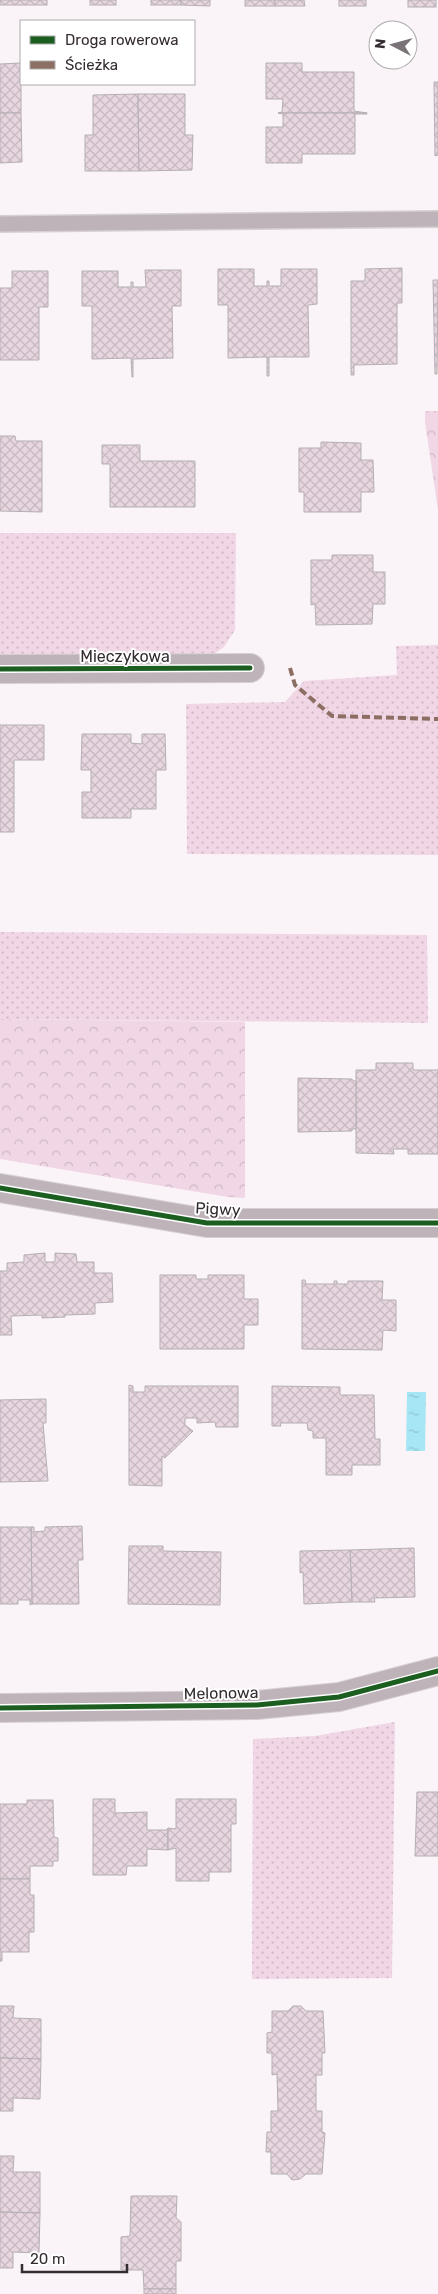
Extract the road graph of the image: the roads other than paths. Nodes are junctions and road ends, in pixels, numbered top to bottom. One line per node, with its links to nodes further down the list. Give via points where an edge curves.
1 (438, 219): 2 (lane)
2 (0, 224)
3 (250, 668): 4 (street, Mieczykowa)
4 (0, 669)
5 (0, 1188): 6 (street, Pigwy, via 207,1223)
6 (438, 1223)
7 (438, 1671): 8 (street, Melonowa, via 339,1697 256,1706)
8 (0, 1708)

